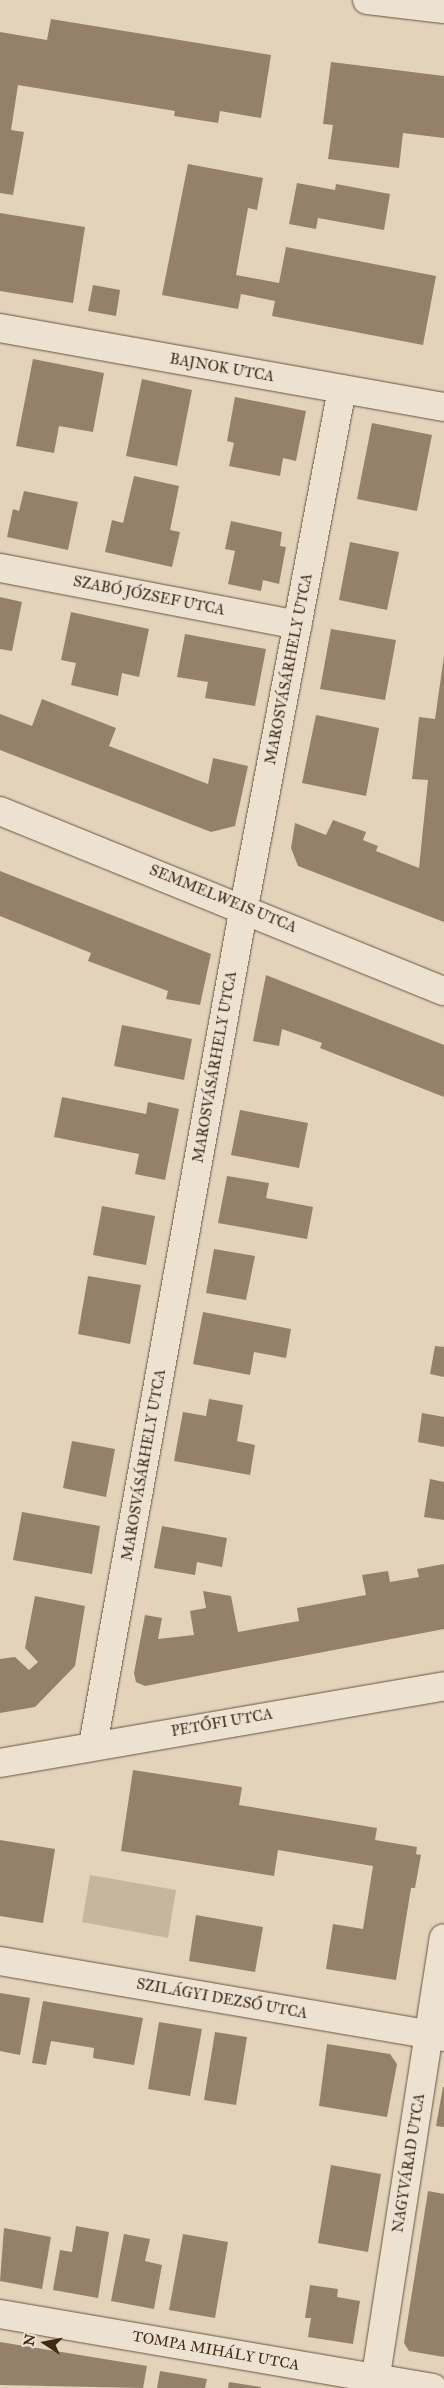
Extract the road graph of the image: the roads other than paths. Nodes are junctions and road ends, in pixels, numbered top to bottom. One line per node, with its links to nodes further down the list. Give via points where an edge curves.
1 (368, 0): 2 (street)
2 (444, 9)
3 (0, 328): 4 (street, BAJNOK UTCA)
4 (342, 389): 5 (street, BAJNOK UTCA); 7 (street, MAROSVÁSÁRHELY UTCA)
5 (444, 407)
6 (0, 568): 7 (street, SZABÓ JÓZSEF UTCA)
7 (298, 625): 9 (street, MAROSVÁSÁRHELY UTCA)
8 (0, 811): 9 (street, SEMMELWEIS UTCA)
9 (244, 907): 10 (street, SEMMELWEIS UTCA); 12 (street, MAROSVÁSÁRHELY UTCA)
10 (444, 991)
11 (444, 1686): 12 (street, PETŐFI UTCA)
12 (93, 1745): 13 (street, PETŐFI UTCA)
13 (0, 1764)
14 (444, 1938): 16 (street, NAGYVÁRAD UTCA)
15 (0, 1960): 16 (street, SZILÁGYI DEZSŐ UTCA)
16 (437, 2036): 18 (street, NAGYVÁRAD UTCA)
17 (0, 2314): 18 (street, TOMPA MIHÁLY UTCA)
18 (375, 2383): 19 (street, TOMPA MIHÁLY UTCA)
19 (433, 2388)

